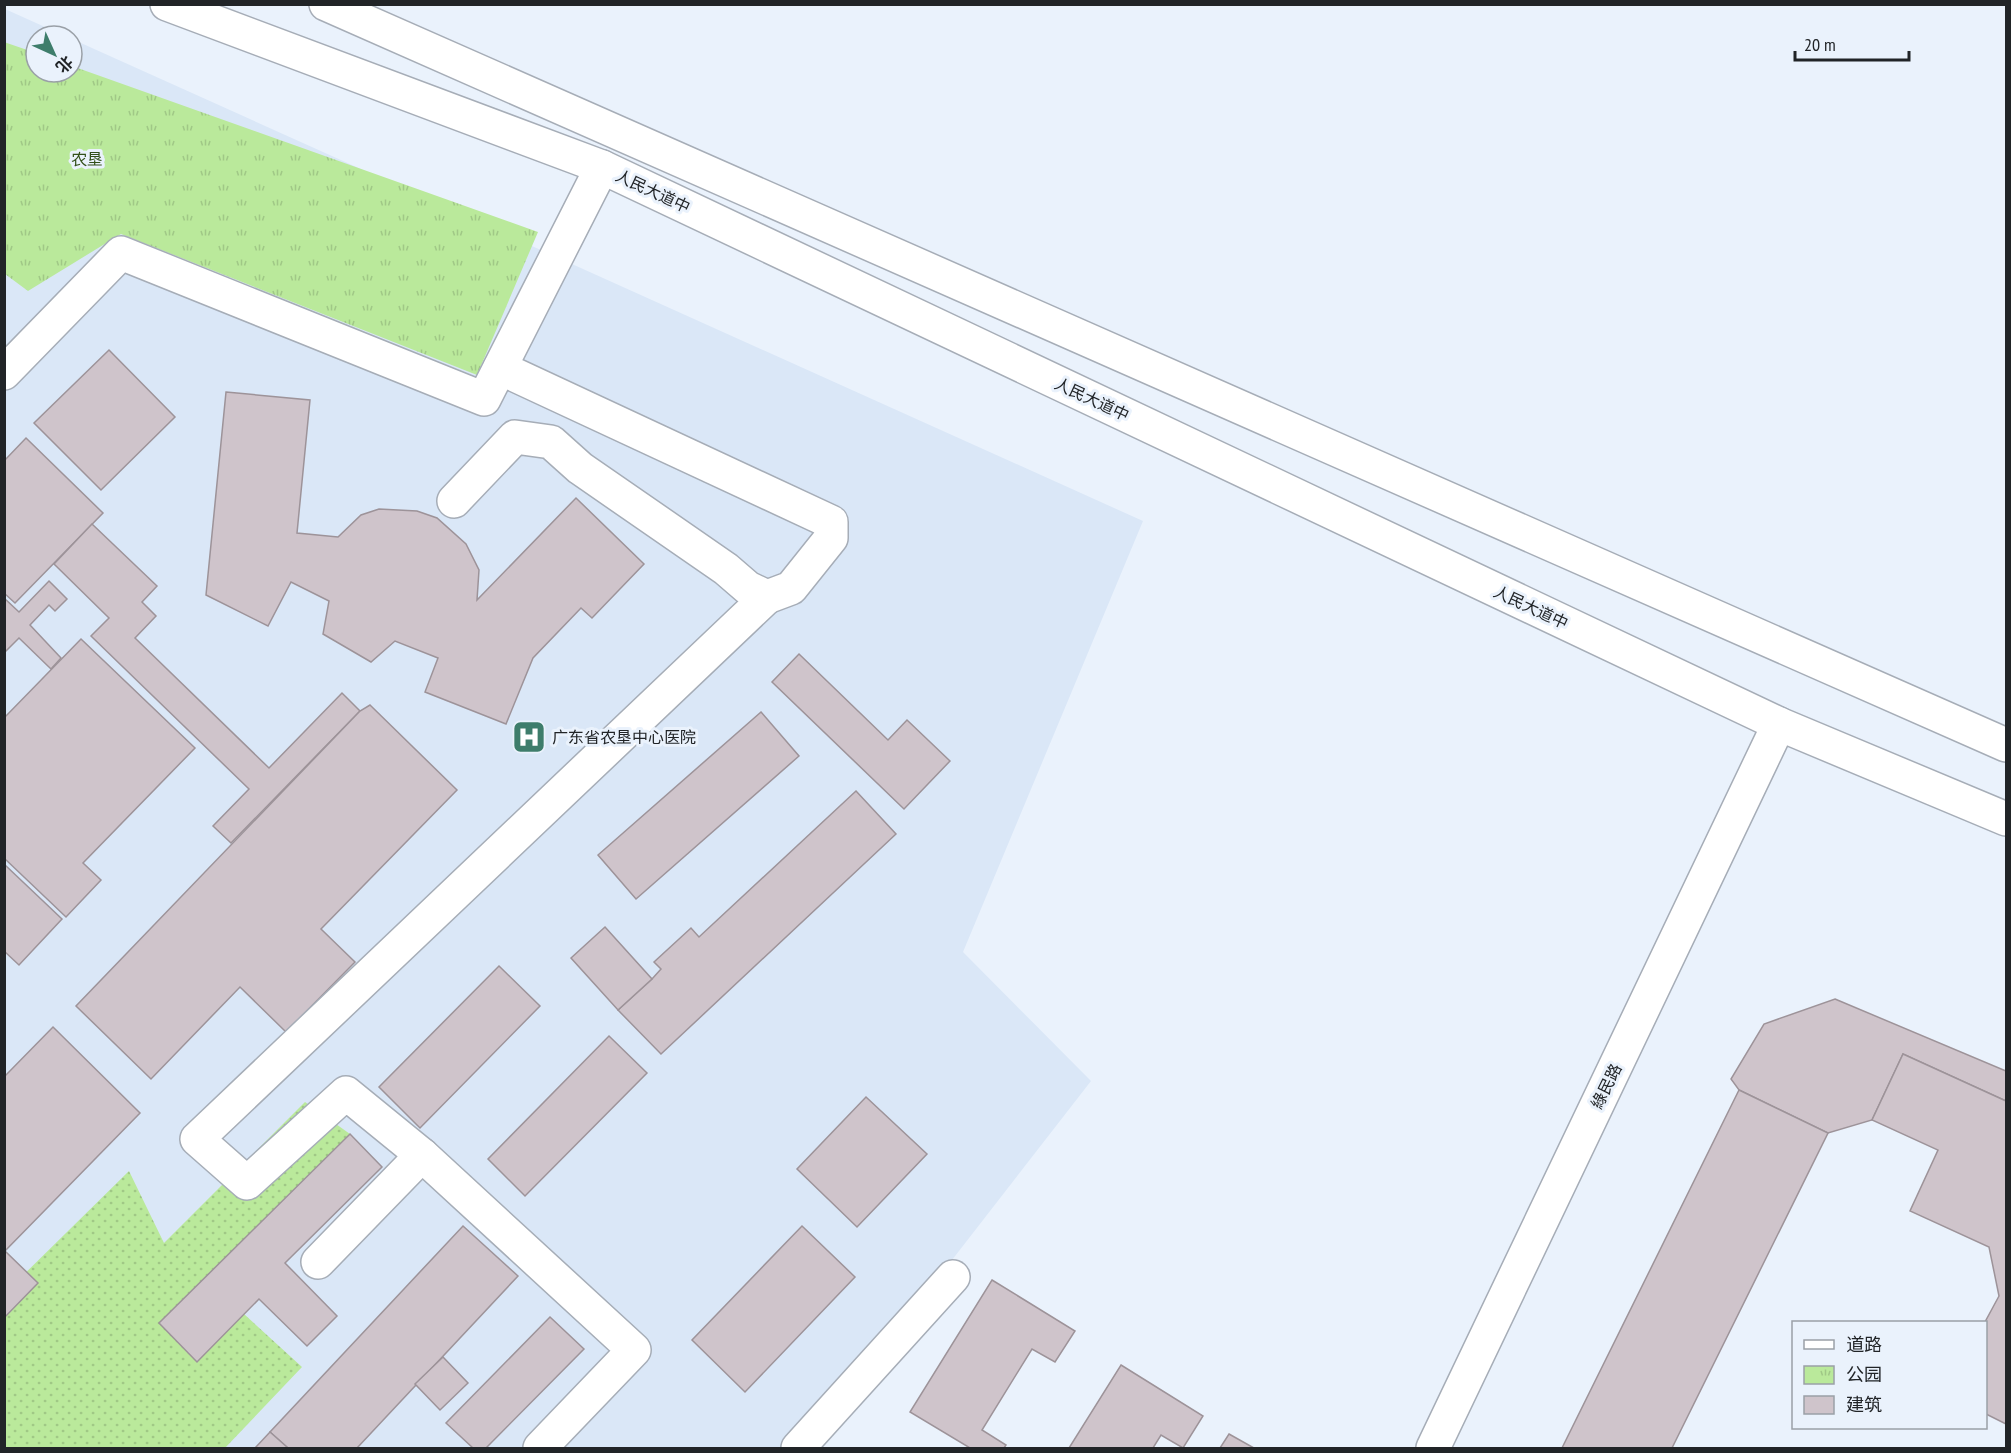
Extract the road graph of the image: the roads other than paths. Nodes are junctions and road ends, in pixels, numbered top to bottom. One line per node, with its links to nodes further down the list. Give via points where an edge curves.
1 (167, 4): 3 (main road, 人民大道中)
2 (326, 4): 9 (main road)
3 (602, 167): 4 (main road); 8 (main road, 人民大道中)
4 (500, 368): 5 (main road, via 484,399 121,253); 7 (main road, via 831,522 831,538 791,588)
5 (4, 373)
6 (454, 501): 7 (main road, via 515,437 551,442 580,468 748,588)
7 (767, 597): 11 (main road, via 197,1139 247,1183 346,1093)
8 (1779, 724): 10 (main road, 人民大道中); 16 (main road, 綠民路)
9 (2007, 745)
10 (2007, 819)
11 (422, 1155): 12 (main road); 14 (main road, via 634,1350)
12 (318, 1262)
13 (953, 1277): 15 (main road)
14 (540, 1449)
15 (798, 1449)
16 (1433, 1449)

